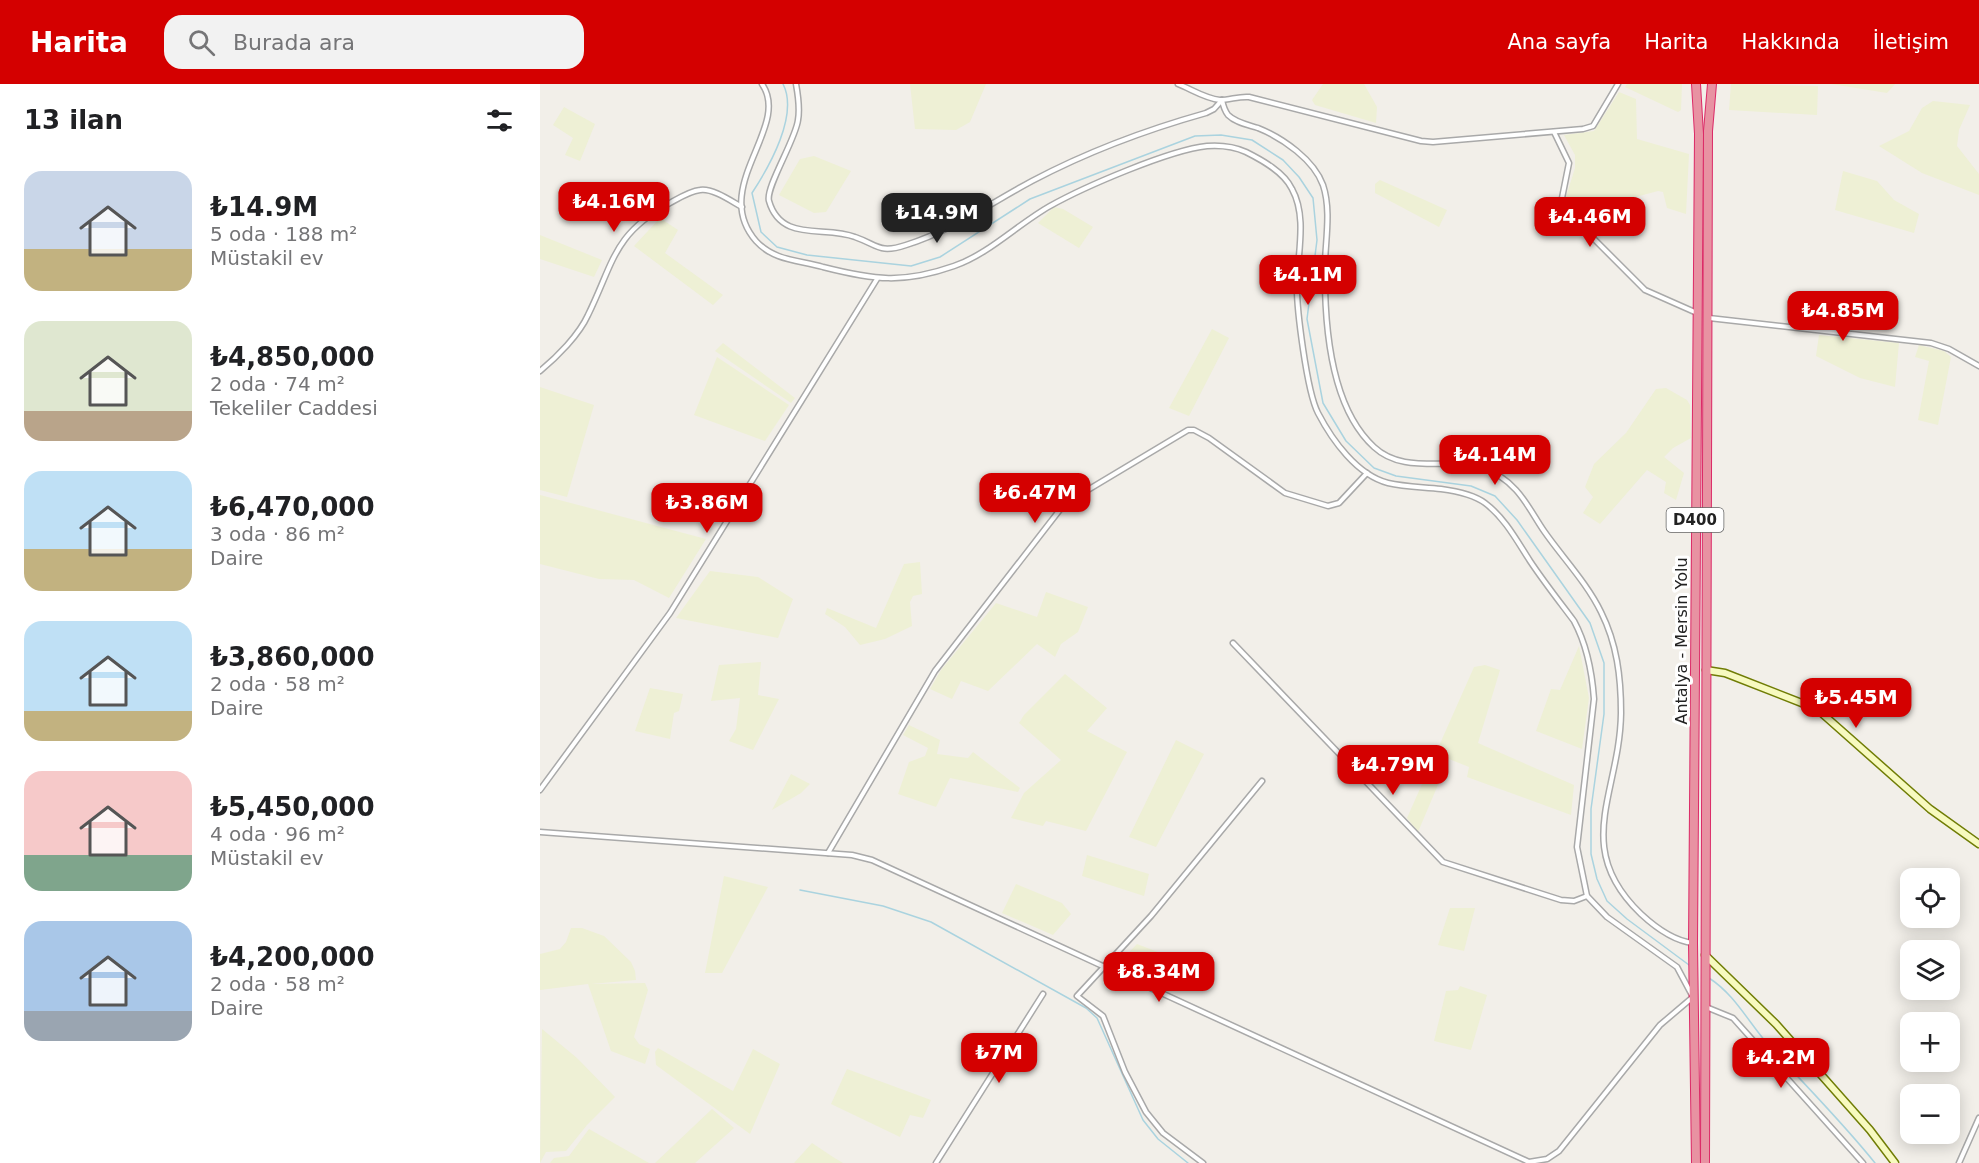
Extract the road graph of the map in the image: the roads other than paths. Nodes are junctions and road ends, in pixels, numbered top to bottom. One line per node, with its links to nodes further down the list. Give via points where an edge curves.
1 (762, 84): 9 (street, via 770,106 745,174)
2 (796, 84): 7 (street, via 798,122 770,189 769,203 781,219 798,230 855,237 880,249 906,246 925,238 1034,180 1142,132 1206,113)
3 (1178, 84): 7 (street)
4 (1618, 84): 8 (street, via 1593,126)
5 (1696, 84): 11 (highway, Antalya - Mersin Yolu / D400)
6 (1712, 84): 12 (highway, Antalya - Mersin Yolu / D400, via 1708,131)
7 (1222, 100): 8 (street, via 1249,97 1421,141); 24 (street, via 1228,115 1271,134 1301,156 1322,183 1327,204 1324,309 1348,417 1387,457 1403,462 1480,467 1498,475 1516,491 1599,608 1615,645 1620,706 1604,830 1609,874 1649,921 1682,942)
8 (1554, 132): 11 (street, via 1569,163 1561,203 1564,208 1645,290)
9 (742, 207): 10 (street, via 750,233 770,253); 14 (street, via 709,190 699,190 661,207 631,231 620,243 588,316)
10 (877, 279): 15 (street, via 918,276 970,260 1051,206 1166,158 1203,146 1243,150 1286,179 1295,195 1300,231 1296,303 1316,410); 19 (street, via 670,613)
11 (1698, 314): 24 (highway, Antalya - Mersin Yolu / D400)
12 (1709, 318): 13 (street, via 1930,343); 17 (highway, Antalya - Mersin Yolu / D400)
13 (1979, 366)
14 (540, 371)
15 (1367, 473): 22 (street, via 1339,503 1328,506 1285,493 1209,438 1188,430 1071,500 935,671); 23 (street, via 1388,483 1450,491 1484,502 1507,526 1583,638 1594,699 1577,847)
16 (1233, 643): 23 (street, via 1443,862 1561,900)
17 (1706, 670): 21 (street, via 1817,709 1930,809); 25 (highway, Antalya - Mersin Yolu / D400)
18 (1262, 781): 26 (street)
19 (540, 790)
20 (540, 832): 22 (street)
21 (1979, 844)
22 (828, 853): 26 (street, via 886,864)
23 (1587, 896): 28 (street, via 1607,917 1677,968)
24 (1693, 943): 28 (highway, Antalya - Mersin Yolu / D400)
25 (1705, 958): 29 (highway, Antalya - Mersin Yolu / D400); 36 (street, via 1718,965 1776,1024)
26 (1106, 967): 28 (street, via 1529,1162 1547,1160 1559,1151 1660,1025); 32 (street, via 1081,989 1078,1000 1103,1016 1125,1071 1162,1133)
27 (1043, 994): 31 (street)
28 (1693, 997): 33 (highway, Antalya - Mersin Yolu / D400)
29 (1705, 1007): 34 (highway, Antalya - Mersin Yolu / D400); 35 (street, via 1733,1018)
30 (1979, 1118): 37 (street)
31 (936, 1163)
32 (1203, 1163)
33 (1696, 1163)
34 (1705, 1163)
35 (1863, 1163)
36 (1895, 1163)
37 (1959, 1163)

